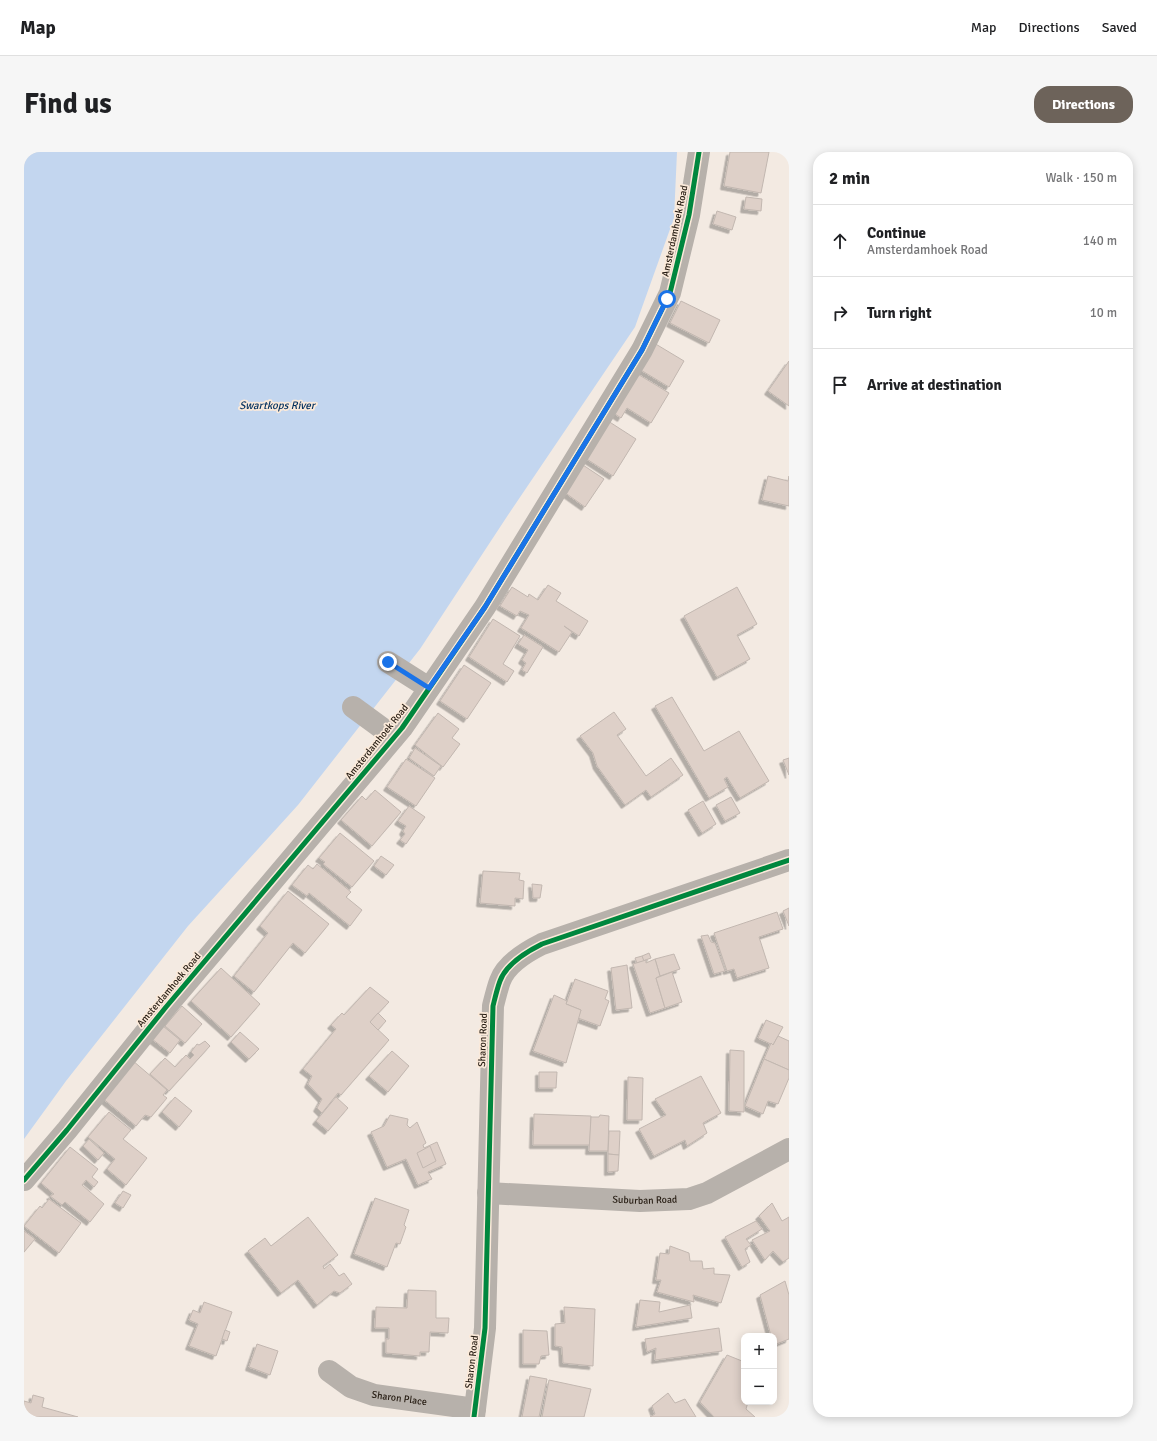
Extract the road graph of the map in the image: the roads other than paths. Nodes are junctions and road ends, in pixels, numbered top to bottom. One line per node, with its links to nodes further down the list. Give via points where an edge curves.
1 (699, 152): 3 (street, Amsterdamhoek Road, via 690,215 680,260 670,293 649,337 485,607)
2 (388, 662): 3 (street)
3 (429, 688): 5 (street, Amsterdamhoek Road)
4 (353, 707): 5 (street)
5 (394, 737): 8 (street, Amsterdamhoek Road)
6 (789, 860): 9 (street, Sharon Road, via 542,944 528,951 512,965 500,980 493,1006)
7 (789, 1149): 9 (street, Suburban Road, via 707,1193 689,1198 640,1201)
8 (24, 1180)
9 (488, 1193): 11 (street, Sharon Road, via 484,1328)
10 (329, 1371): 11 (street, Sharon Place, via 351,1387 374,1395)
11 (475, 1413)

